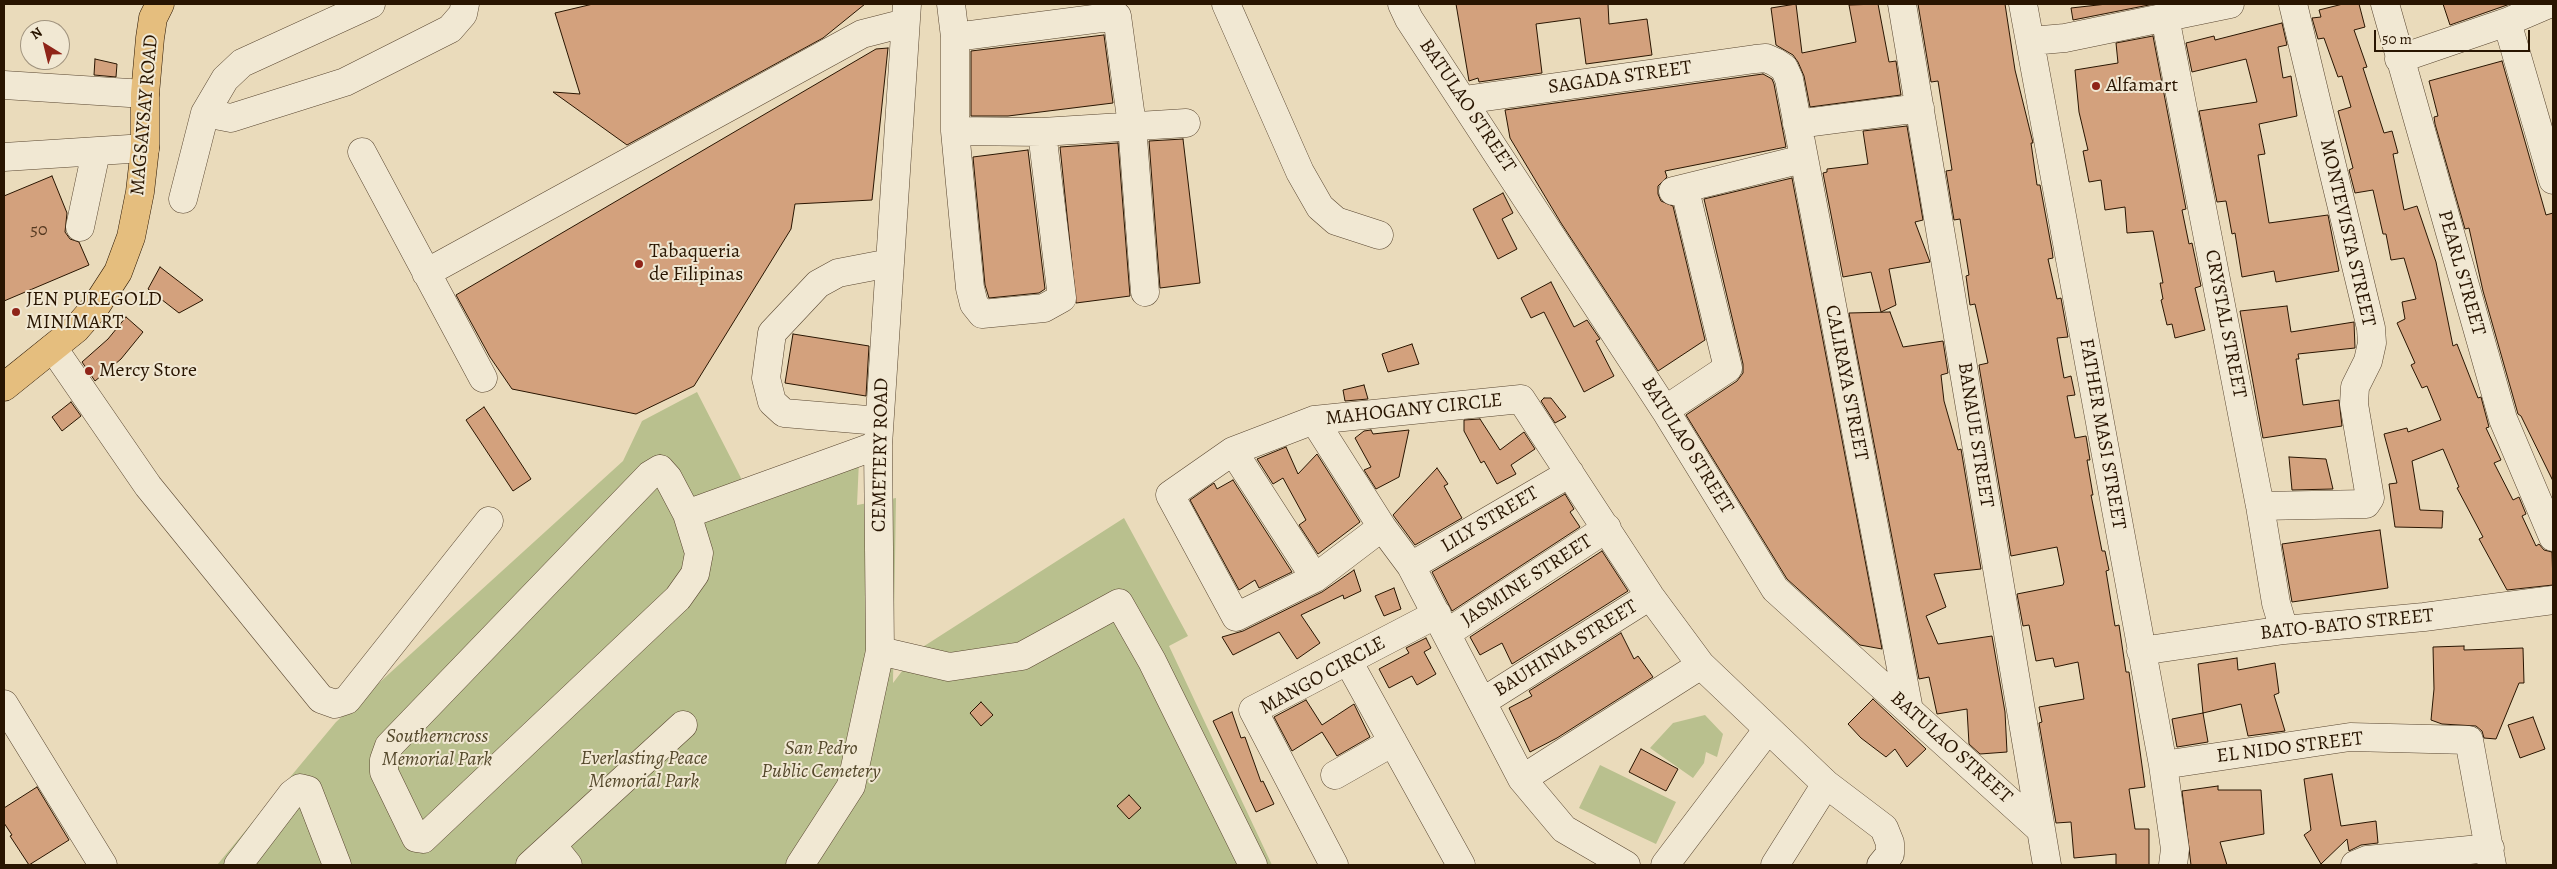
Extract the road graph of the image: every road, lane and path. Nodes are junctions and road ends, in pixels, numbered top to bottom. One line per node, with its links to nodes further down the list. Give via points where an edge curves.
1 (160, 4): 22 (main road, MAGSAYSAY ROAD, via 153,18)
2 (371, 4): 25 (street, via 242,63 225,79)
3 (466, 4): 25 (street, via 463,14 450,29 345,82 231,118)
4 (951, 4): 17 (street)
5 (1226, 4): 39 (street, via 1315,200 1332,219)
6 (1402, 4): 23 (street, BATULAO STREET)
7 (1902, 4): 24 (street, BANAUE STREET)
8 (2023, 4): 18 (street, FATHER MASI STREET)
9 (2230, 4): 15 (street)
10 (2293, 4): 51 (street, MONTEVISTA STREET, via 2371,328 2368,361 2355,387 2354,404 2370,498 2366,504)
11 (2384, 4): 19 (street, PEARL STREET)
12 (2549, 4): 16 (street)
13 (1089, 12): 17 (street); 28 (street, via 1117,16)
14 (906, 14): 40 (street, CEMETERY ROAD); 41 (street, via 862,34)
15 (2165, 18): 18 (street, via 2064,38); 51 (street, CRYSTAL STREET)
16 (2508, 22): 19 (street); 36 (street)
17 (955, 38): 29 (street)
18 (2031, 41): 64 (street, FATHER MASI STREET)
19 (2399, 59): 56 (street, PEARL STREET, via 2503,419)
20 (1775, 62): 23 (street, SAGADA STREET, via 1766,58 1755,59); 27 (street, CALIRAYA STREET, via 1784,68 1789,79)
21 (4, 85): 22 (street)
22 (145, 94): 31 (main road, MAGSAYSAY ROAD)
23 (1464, 100): 46 (street, BATULAO STREET)
24 (1920, 108): 27 (street); 77 (street, BANAUE STREET)
25 (205, 113): 37 (street)
26 (1186, 123): 28 (street)
27 (1797, 124): 35 (street, CALIRAYA STREET)
28 (1132, 125): 30 (street); 42 (street)
29 (955, 131): 30 (street); 30 (street, via 970,288 974,304 982,314 1044,308 1062,298)
30 (1042, 132)
31 (145, 148): 32 (street); 43 (main road, MAGSAYSAY ROAD, via 131,237 118,272 96,306)
32 (96, 152): 34 (street); 38 (street)
33 (362, 152): 41 (street)
34 (4, 156)
35 (1804, 160): 46 (street, via 1679,191 1728,368); 69 (street, CALIRAYA STREET)
36 (2553, 180)
37 (183, 199)
38 (80, 227)
39 (1379, 235)
40 (890, 263): 48 (street, CEMETERY ROAD); 48 (street, via 838,273 818,284 772,333 766,378 772,402 784,413)
41 (426, 273): 44 (street)
42 (1145, 292)
43 (53, 348): 45 (main road, MAGSAYSAY ROAD); 53 (street, via 148,486 321,699 335,704 346,700)
44 (482, 378)
45 (4, 387)
46 (1665, 410): 69 (street, BATULAO STREET, via 1776,590)
47 (1314, 420): 49 (street, MAHOGANY CIRCLE); 50 (street, MAHOGANY CIRCLE, via 1521,399); 54 (street)
48 (878, 433): 52 (street); 63 (street, CEMETERY ROAD)
49 (1234, 451): 58 (street); 58 (street, MAHOGANY CIRCLE, via 1170,496 1236,617)
50 (1570, 472): 55 (street, MAHOGANY CIRCLE); 57 (street, LILY STREET)
51 (2260, 506): 62 (street, CRYSTAL STREET, via 2276,603)
52 (687, 514): 52 (street, via 699,553 695,574 678,598 423,839 416,838 384,772 389,746 650,475 660,469)
53 (489, 521)
54 (1382, 527): 57 (street); 58 (street)
55 (1607, 528): 59 (street, MAHOGANY CIRCLE); 61 (street, JASMINE STREET)
56 (2553, 537)
57 (1411, 566): 61 (street)
58 (1315, 578)
59 (1650, 596): 66 (street, MAHOGANY CIRCLE); 67 (street, BAUHINIA STREET)
60 (2553, 600): 62 (street, BATO-BATO STREET, via 2424,617)
61 (1442, 624): 65 (street, MANGO CIRCLE); 67 (street)
62 (2284, 630): 64 (street, BATO-BATO STREET)
63 (880, 651): 84 (street, CEMETERY ROAD, via 851,786); 85 (street, via 949,667 1022,656 1119,603 1152,661)
64 (2141, 651): 73 (street, FATHER MASI STREET)
65 (1348, 661): 72 (street); 86 (street, MANGO CIRCLE, via 1253,710)
66 (1701, 665): 71 (street, MAHOGANY CIRCLE); 75 (street)
67 (1482, 702): 75 (street)
68 (4, 704): 80 (street)
69 (1909, 710): 77 (street, BATULAO STREET)
70 (683, 725): 78 (street)
71 (1768, 729): 76 (street, MAHOGANY CIRCLE); 89 (street)
72 (1393, 742): 74 (street); 87 (street)
73 (2164, 765): 79 (street, EL NIDO STREET, via 2350,737 2469,740); 93 (street, FATHER MASI STREET, via 2175,849)
74 (1336, 775)
75 (1522, 779): 88 (street, via 1564,829)
76 (1826, 784): 90 (street); 91 (street, MAHOGANY CIRCLE, via 1884,828 1890,854)
77 (2040, 829): 92 (street, BANAUE STREET)
78 (560, 855): 83 (street)
79 (2491, 856): 94 (street, via 2367,860)
80 (103, 865)
81 (238, 865): 82 (street, via 300,788 308,790)
82 (336, 865)
83 (530, 865)
84 (800, 865)
85 (1252, 865)
86 (1334, 865)
87 (1461, 865)
88 (1626, 865)
89 (1665, 865)
90 (1775, 865)
91 (1881, 865)
92 (2047, 865)
93 (2173, 865)
94 (2355, 865)

